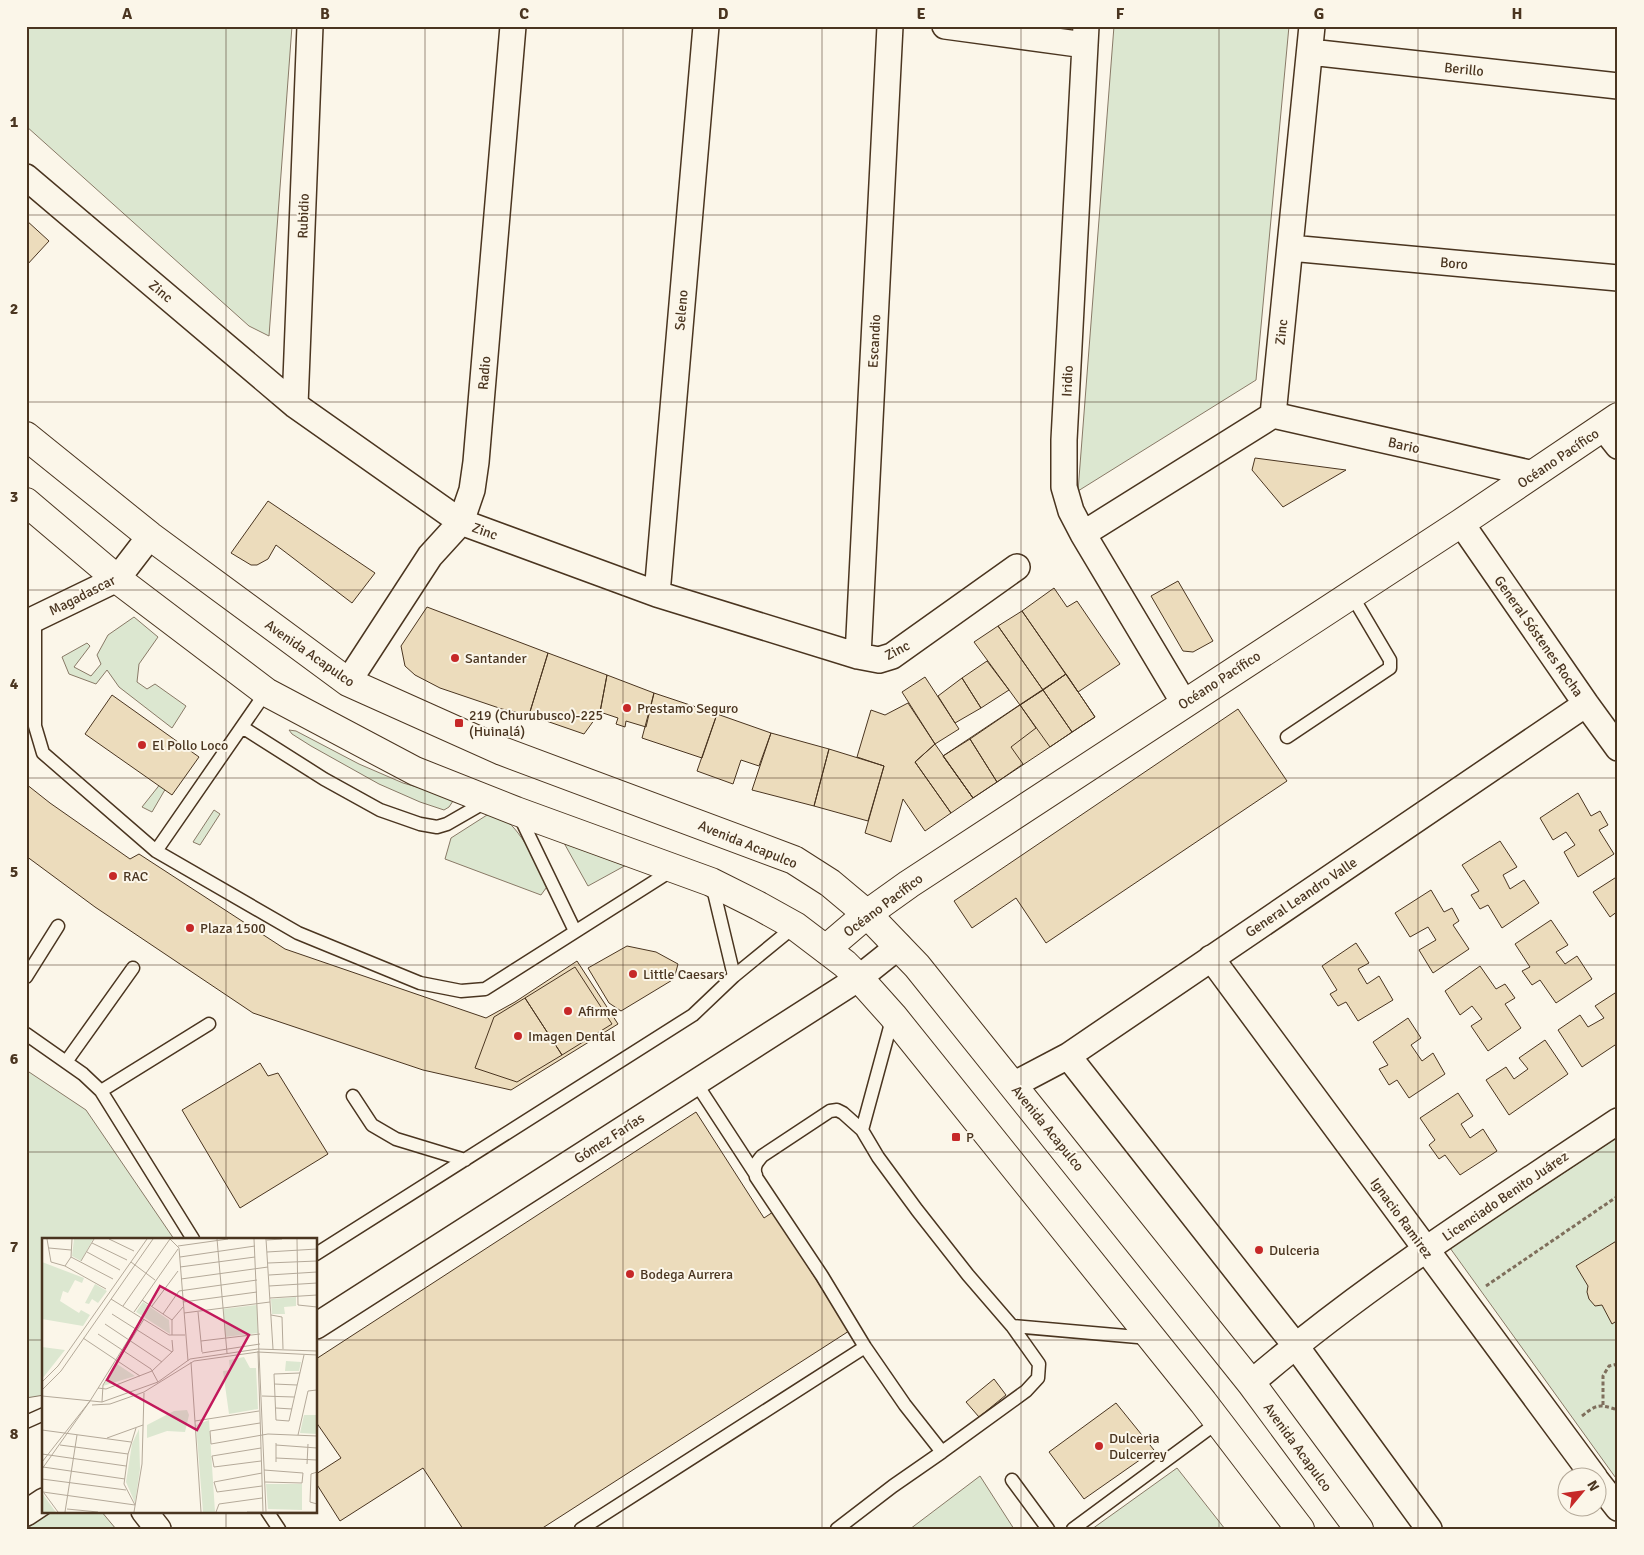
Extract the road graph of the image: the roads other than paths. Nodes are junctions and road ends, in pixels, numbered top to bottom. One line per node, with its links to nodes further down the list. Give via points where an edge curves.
1 (310, 26): 13 (street, Rubidio)
2 (513, 26): 19 (street, Radio, via 476,462 472,490)
3 (706, 26): 25 (street, Seleno)
4 (890, 26): 28 (street, Escandio)
5 (945, 26): 7 (street)
6 (1312, 26): 8 (street, Zinc)
7 (1086, 36): 21 (street, Iridio, via 1064,440 1064,487 1071,511)
8 (1310, 52): 9 (street, Berillo); 11 (street, Zinc)
9 (1618, 86)
10 (26, 177): 13 (street, Zinc)
11 (1290, 248): 12 (street, Boro); 14 (street, Zinc)
12 (1618, 278)
13 (295, 405): 19 (street, Zinc)
14 (1273, 415): 17 (street, Bario); 21 (street)
15 (1613, 430): 17 (main road, Océano Pacífico)
16 (26, 436): 22 (main road, Avenida Acapulco)
17 (1534, 474): 20 (main road, Océano Pacífico)
18 (26, 502): 24 (main road)
19 (461, 522): 25 (street, Zinc); 29 (street, Radio, via 430,556)
20 (1461, 523): 26 (main road, Océano Pacífico); 32 (street, General Sóstenes Rocha)
21 (1083, 534): 31 (street, Iridio)
22 (150, 536): 24 (street, Magadascar); 29 (main road, Avenida Acapulco)
23 (1017, 566): 28 (street, Zinc, via 892,656 879,660)
24 (117, 579): 27 (street, Magadascar); 30 (main road)
25 (657, 594): 28 (street, Zinc)
26 (1351, 594): 31 (main road, Océano Pacífico); 34 (lane, via 1390,660 1390,668)
27 (30, 621): 38 (lane, via 35,726 43,753)
28 (858, 656)
29 (348, 682): 41 (main road, Avenida Acapulco, via 502,751 794,860 830,883)
30 (266, 692): 33 (lane); 36 (main road, via 415,771)
31 (1184, 704): 41 (main road, Océano Pacífico)
32 (1586, 704): 35 (street, General Sóstenes Rocha); 47 (street, General Leandro Valle)
33 (242, 727): 36 (lane, via 380,810 420,824 437,827 447,824); 38 (lane)
34 (1287, 737)
35 (1618, 748)
36 (489, 800): 37 (main road)
37 (516, 811): 39 (main road); 44 (lane)
38 (156, 851): 44 (lane, via 298,933 420,983 461,991 485,989)
39 (674, 868): 40 (main road); 44 (lane)
40 (711, 882): 43 (main road); 49 (lane)
41 (867, 914): 45 (main road, Avenida Acapulco); 46 (main road, Océano Pacífico)
42 (58, 926): 50 (lane)
43 (795, 926): 46 (main road); 49 (lane)
44 (575, 932)
45 (899, 946): 51 (street, Gómez Farías); 58 (main road, Avenida Acapulco)
46 (826, 949): 51 (main road)
47 (1211, 958): 55 (street, General Leandro Valle); 66 (street, Ignacio Ramirez)
48 (133, 968): 56 (lane)
49 (734, 976): 63 (lane, via 692,1015)
50 (26, 977)
51 (859, 978): 52 (main road); 57 (street, Gómez Farías)
52 (893, 1016): 62 (lane); 70 (main road)
53 (209, 1024): 59 (lane)
54 (26, 1034): 56 (lane)
55 (1068, 1056): 58 (street, General Leandro Valle); 71 (street)
56 (66, 1062): 59 (lane)
57 (696, 1083): 64 (lane); 68 (street, Gómez Farías)
58 (1014, 1085): 73 (main road, Avenida Acapulco)
59 (101, 1091): 65 (lane)
60 (353, 1096): 63 (lane, via 372,1125 396,1139)
61 (1618, 1121): 66 (street, Licenciado Benito Juárez)
62 (862, 1130): 64 (lane, via 843,1112 830,1111 762,1156 754,1170); 69 (lane, via 917,1210)
63 (465, 1160): 67 (lane)
64 (756, 1177): 72 (lane)
65 (192, 1238)
66 (1425, 1250): 71 (street, Licenciado Benito Juárez); 78 (street, Ignacio Ramirez)
67 (318, 1253)
68 (318, 1325)
69 (1012, 1326): 70 (lane); 77 (lane, via 1039,1364 1038,1378 1026,1391)
70 (1152, 1339): 76 (main road)
71 (1295, 1346): 73 (street, Licenciado Benito Juárez); 94 (street)
72 (865, 1347): 77 (lane, via 904,1405); 88 (lane)
73 (1252, 1383): 93 (main road, Avenida Acapulco)
74 (42, 1415): 75 (lane)
75 (26, 1422)
76 (1218, 1422): 91 (lane); 92 (main road)
77 (942, 1452): 89 (lane)
78 (1588, 1468)
79 (1012, 1480): 90 (lane)
80 (1606, 1492): 82 (street, Ignacio Ramirez)
81 (42, 1502): 85 (street)
82 (1618, 1508)
83 (145, 1512): 86 (street)
84 (268, 1512): 87 (lane)
85 (26, 1513)
86 (158, 1529)
87 (278, 1529)
88 (582, 1529)
89 (837, 1529)
90 (1048, 1529)
91 (1074, 1529)
92 (1300, 1529)
93 (1359, 1529)
94 (1429, 1529)

